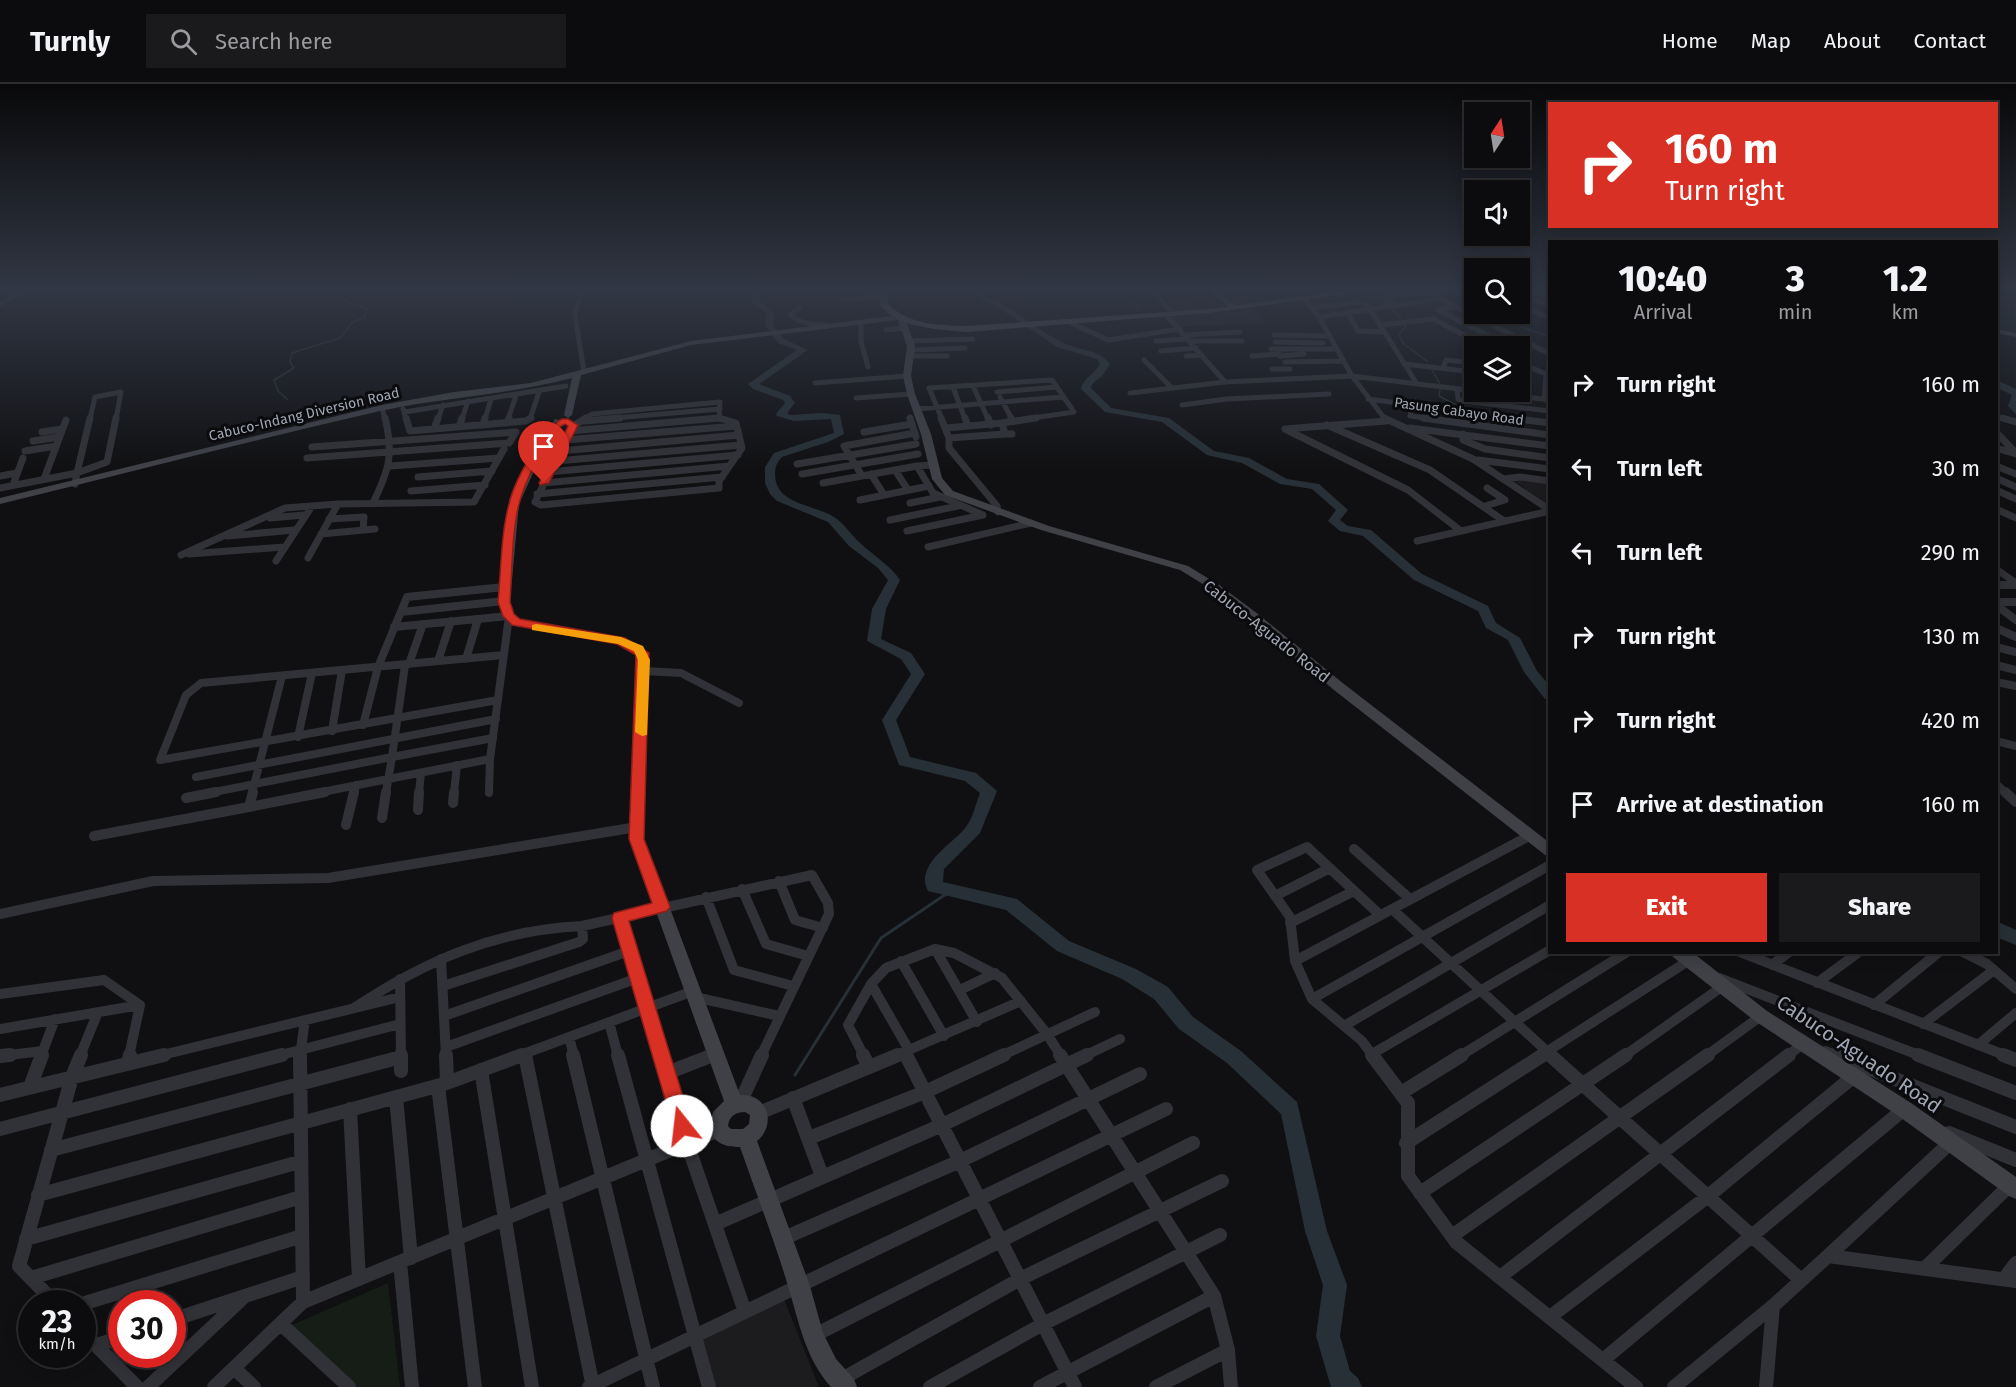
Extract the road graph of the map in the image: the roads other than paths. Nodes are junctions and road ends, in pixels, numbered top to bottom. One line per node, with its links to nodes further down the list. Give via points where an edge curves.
1 (574, 348): 29 (street)
2 (674, 348): 29 (street, Cabuco-Indang Diversion Road)
3 (863, 348): 22 (street)
4 (918, 348): 10 (street)
5 (964, 348): 10 (street)
6 (1196, 348): 12 (street)
7 (1324, 348): 17 (street)
8 (1336, 348): 19 (street)
9 (1395, 348): 21 (street)
10 (911, 349): 14 (street); 28 (street, Cabuco-Aguado Road)
11 (1161, 351): 12 (street)
12 (1199, 352): 13 (street); 15 (street); 32 (street)
13 (1175, 353)
14 (947, 356)
15 (1186, 356)
16 (1252, 356): 17 (street)
17 (1282, 358): 17 (street, via 1269,363); 19 (street); 26 (street); 30 (street)
18 (1144, 360): 40 (street)
19 (1343, 361): 26 (street)
20 (1464, 362): 24 (street, via 1446,360)
21 (1404, 363): 24 (street); 36 (street)
22 (868, 367)
23 (1530, 367): 27 (street)
24 (1443, 368): 25 (street)
25 (1464, 371)
26 (1351, 373): 30 (street); 36 (street); 54 (street)
27 (1548, 373): 56 (street)
28 (907, 376): 33 (street); 45 (street, Cabuco-Aguado Road)
29 (574, 377): 42 (street); 65 (street, Cabuco-Indang Diversion Road); 76 (street); 76 (street)
30 (1298, 378): 31 (street)
31 (1277, 380): 32 (street); 47 (street)
32 (1225, 382): 34 (street)
33 (815, 383)
34 (1216, 383): 40 (street); 53 (street)
35 (994, 384): 37 (street); 39 (street, via 1052,380); 43 (street)
36 (1417, 384): 41 (street)
37 (973, 386): 38 (street); 59 (street)
38 (953, 387): 61 (street); 64 (street, via 930,388)
39 (1058, 387): 43 (street); 49 (street)
40 (1172, 387): 44 (street)
41 (1457, 390): 56 (street); 66 (street, via 1458,399 1464,401)
42 (539, 392): 48 (street); 80 (street, via 530,420)
43 (998, 392): 58 (street)
44 (1130, 393)
45 (911, 394): 50 (street); 70 (street, Cabuco-Aguado Road)
46 (1329, 394): 47 (street)
47 (1290, 395): 53 (street)
48 (516, 396): 51 (street); 80 (street)
49 (1063, 397): 52 (street); 68 (street, via 1074,412)
50 (856, 398)
51 (491, 399): 57 (street); 83 (street)
52 (1042, 399): 55 (street); 68 (street)
53 (1227, 399): 62 (street)
54 (1368, 399): 63 (street, Pasung Cabayo Road); 78 (street)
55 (1022, 400): 58 (street); 73 (street)
56 (1547, 400)
57 (468, 401): 60 (street); 89 (street)
58 (1002, 401): 59 (street); 77 (street)
59 (979, 404): 61 (street); 84 (street)
60 (443, 405): 93 (street); 93 (street, via 404,410 410,430)
61 (959, 405): 64 (street); 87 (street)
62 (1182, 405)
63 (1412, 405): 82 (street, Pasung Cabayo Road); 100 (street, via 1410,416)
64 (939, 407): 70 (street); 91 (street)
65 (382, 408): 105 (street); 149 (street, Cabuco-Indang Diversion Road)
66 (1548, 411)
67 (1998, 412): 71 (street)
68 (1054, 415): 73 (street)
69 (1998, 416): 71 (street)
70 (913, 417): 90 (street); 96 (street); 129 (street, Cabuco-Aguado Road, via 926,434)
71 (2004, 417): 79 (street)
72 (719, 418): 76 (street); 76 (street, via 718,401 600,411); 86 (street, via 735,422)
73 (1034, 418): 77 (street)
74 (66, 420): 92 (street)
75 (886, 420): 90 (street)
76 (568, 421): 103 (street); 197 (street, via 539,448 514,504)
77 (1013, 421): 81 (street)
78 (1386, 421): 85 (street); 88 (street)
79 (2016, 422)
80 (507, 423): 83 (street)
81 (1002, 423): 84 (street); 102 (street, via 1009,434)
82 (1548, 423)
83 (483, 425): 89 (street)
84 (991, 425): 87 (street)
85 (1326, 425): 170 (street, via 1430,470); 186 (street, via 1285,429 1408,490)
86 (736, 426): 99 (street); 103 (street)
87 (968, 426): 91 (street)
88 (1399, 426): 97 (street); 122 (street)
89 (459, 427): 93 (street)
90 (891, 428): 95 (street)
91 (946, 428): 102 (street)
92 (62, 429): 94 (street); 101 (street)
93 (434, 429)
94 (42, 432)
95 (864, 432)
96 (915, 433): 106 (street); 118 (street, via 846,444)
97 (1463, 434): 109 (street); 121 (street, via 1464,440 1485,449)
98 (1998, 434): 115 (street)
99 (739, 435): 107 (street); 113 (street)
100 (1548, 435)
101 (59, 437): 104 (street); 108 (street)
102 (949, 438): 174 (street, via 949,448)
103 (565, 440): 113 (street)
104 (33, 441)
105 (390, 441): 110 (street); 114 (street); 114 (street, via 516,432 509,443)
106 (916, 444): 116 (street); 118 (street)
107 (741, 445): 117 (street); 123 (street)
108 (56, 446): 135 (street, via 24,455); 143 (street)
109 (1548, 446)
110 (312, 447)
111 (1998, 448): 115 (street)
112 (504, 449): 120 (street)
113 (560, 451): 123 (street)
114 (392, 452): 119 (street); 127 (street)
115 (2016, 453)
116 (918, 454): 126 (street); 129 (street)
117 (738, 455): 128 (street); 134 (street)
118 (849, 455): 125 (street); 126 (street)
119 (308, 458)
120 (499, 458): 124 (street); 133 (street)
121 (1548, 458)
122 (1473, 459): 132 (street); 144 (street)
123 (556, 461): 134 (street)
124 (423, 464): 127 (street); 142 (street)
125 (797, 464)
126 (855, 465): 137 (street); 141 (street)
127 (391, 466): 166 (street)
128 (729, 466): 147 (street); 147 (street, via 722,477 537,494)
129 (923, 466): 131 (street); 152 (street); 174 (street, Cabuco-Aguado Road, via 949,493)
130 (1998, 467): 139 (street)
131 (895, 470): 138 (street); 156 (street)
132 (1548, 470)
133 (492, 471): 142 (street); 150 (street)
134 (548, 472): 147 (street)
135 (17, 473): 140 (street); 151 (street)
136 (77, 473): 136 (street, via 95,396 121,392 107,462); 143 (street); 149 (street)
137 (802, 474)
138 (871, 474): 141 (street); 159 (street)
139 (2016, 474)
140 (0, 476)
141 (862, 476): 148 (street)
142 (418, 477): 157 (street)
143 (44, 479): 151 (street)
144 (1503, 479): 146 (street); 171 (street)
145 (1998, 479): 153 (street)
146 (1548, 481)
147 (544, 483)
148 (823, 483)
149 (75, 484): 163 (street, Cabuco-Indang Diversion Road)
150 (485, 485): 157 (street); 164 (street, via 474,502)
151 (12, 486): 154 (street)
152 (929, 486): 156 (street); 160 (street)
153 (2016, 487)
154 (0, 488)
155 (1487, 488): 170 (street, via 1505,500)
156 (908, 490): 159 (street)
157 (411, 491): 164 (street)
158 (1998, 491): 161 (street)
159 (884, 495): 162 (street)
160 (940, 497): 165 (street); 168 (street)
161 (2015, 498)
162 (860, 500)
163 (0, 501)
164 (405, 502): 166 (street)
165 (910, 502)
166 (373, 503): 167 (street)
167 (338, 504): 169 (street); 178 (street)
168 (959, 505): 179 (street); 185 (street, via 983,515)
169 (312, 506): 175 (street); 176 (street, via 285,508)
170 (1485, 506): 180 (street)
171 (1548, 509)
172 (1548, 510): 180 (street)
173 (1998, 510): 177 (street)
174 (998, 512): 181 (street, Cabuco-Aguado Road)
175 (304, 515): 176 (street); 183 (street)
176 (262, 518): 188 (street)
177 (2016, 518)
178 (329, 519): 184 (street, via 364,517); 187 (street)
179 (890, 520)
180 (1504, 521): 186 (street)
181 (1031, 523): 191 (street); 257 (street, Cabuco-Aguado Road, via 1184,568 1215,587)
182 (375, 529): 184 (street)
183 (294, 530): 188 (street); 190 (street)
184 (363, 530): 187 (street)
185 (907, 531)
186 (1461, 531): 189 (street)
187 (321, 534): 192 (street)
188 (221, 537): 190 (street, via 181,555)
189 (1417, 541)
190 (284, 547): 193 (street)
191 (928, 547)
192 (308, 558)
193 (276, 561)
194 (1998, 570): 195 (street)
195 (2016, 584): 196 (street)
196 (1998, 585)
197 (504, 594): 201 (street); 201 (street, via 407,597); 202 (street)
198 (2016, 602): 199 (street)
199 (1998, 604)
200 (1998, 606): 204 (street)
201 (401, 612): 207 (street)
202 (509, 616): 203 (street); 212 (street); 219 (street, via 526,626 631,645 643,653)
203 (478, 619): 205 (street); 213 (street)
204 (2016, 620)
205 (451, 621): 206 (street); 214 (street)
206 (423, 624): 207 (street); 215 (street)
207 (394, 627): 217 (street)
208 (1998, 629): 209 (street)
209 (2016, 637)
210 (1998, 647): 211 (street)
211 (2016, 651)
212 (504, 655): 213 (street); 225 (street)
213 (466, 659): 214 (street)
214 (438, 662): 215 (street)
215 (407, 664): 217 (street); 227 (street)
216 (1998, 666): 220 (street)
217 (378, 667): 218 (street); 229 (street)
218 (342, 670): 221 (street); 230 (street)
219 (644, 670): 226 (street, via 681,672); 255 (street)
220 (2016, 670)
221 (312, 673): 222 (street); 231 (street)
222 (282, 676): 235 (street); 235 (street, via 195,686 186,695 160,760)
223 (1998, 682): 224 (street)
224 (2016, 686)
225 (498, 700): 227 (street); 228 (street)
226 (739, 704)
227 (397, 719): 229 (street); 232 (street)
228 (496, 719): 232 (street); 233 (street)
229 (363, 725): 230 (street)
230 (332, 731): 231 (street)
231 (298, 737): 235 (street)
232 (394, 738): 237 (street); 239 (street)
233 (493, 738): 237 (street); 238 (street)
234 (1998, 742): 236 (street)
235 (264, 744): 239 (street)
236 (2016, 746)
237 (392, 757): 243 (street); 244 (street)
238 (490, 759): 240 (street); 247 (street)
239 (259, 764): 242 (street); 244 (street)
240 (457, 765): 241 (street); 250 (street)
241 (421, 773): 243 (street); 252 (street)
242 (196, 777)
243 (389, 779): 245 (street); 253 (street)
244 (254, 784): 248 (street); 251 (street)
245 (356, 785): 251 (street); 254 (street)
246 (1998, 786): 249 (street)
247 (489, 794)
248 (186, 798)
249 (2016, 802)
250 (453, 803)
251 (249, 807): 256 (street)
252 (418, 810)
253 (382, 818)
254 (346, 825)
255 (637, 827): 269 (street, via 640,849); 271 (street, via 328,878 153,881)
256 (94, 836)
257 (1529, 836): 259 (street, Cabuco-Aguado Road); 267 (street)
258 (1354, 849): 267 (street)
259 (1548, 850)
260 (1548, 866): 277 (street)
261 (1330, 868): 264 (street); 265 (street); 265 (street, via 1307,847 1257,870)
262 (779, 881): 263 (street); 276 (street, via 795,920); 276 (street, via 813,876 830,909)
263 (742, 889): 266 (street); 287 (street, via 766,944)
264 (1354, 891): 272 (street); 274 (street)
265 (1275, 896): 274 (street, via 1290,916)
266 (706, 897): 269 (street); 302 (street, via 734,970)
267 (1410, 899): 270 (street)
268 (1548, 906): 292 (street)
269 (662, 907): 273 (street); 307 (street)
270 (1392, 909): 272 (street); 277 (street)
271 (0, 914)
272 (1380, 915): 291 (street)
273 (620, 918): 275 (street); 279 (street)
274 (1290, 923): 291 (street)
275 (582, 926): 289 (street, via 540,928); 301 (street, via 583,939 579,942)
276 (823, 928): 287 (street)
277 (1422, 937): 292 (street); 309 (street)
278 (935, 949): 290 (street); 295 (street, via 954,953); 303 (street)
279 (629, 951): 296 (street); 318 (street)
280 (1548, 951): 305 (street)
281 (1624, 954): 326 (street)
282 (1745, 954): 293 (street)
283 (1786, 954): 293 (street)
284 (1856, 954): 299 (street)
285 (1936, 954): 312 (street)
286 (1967, 954): 294 (street)
287 (808, 956): 302 (street)
288 (1683, 956): 298 (street, Cabuco-Aguado Road); 341 (street)
289 (441, 958): 297 (street); 301 (street)
290 (901, 961): 300 (street, via 886,968); 331 (street)
291 (1295, 961): 309 (street)
292 (1450, 963): 305 (street); 328 (street)
293 (1772, 965): 299 (street)
294 (1994, 969): 304 (street); 327 (street)
295 (995, 973): 303 (street); 310 (street)
296 (638, 978): 314 (street); 336 (street)
297 (400, 979): 308 (street); 313 (street)
298 (1716, 980): 320 (street, Cabuco-Aguado Road); 357 (street); 362 (street)
299 (1817, 983): 312 (street)
300 (871, 984): 339 (street); 349 (street, via 848,1025)
301 (442, 986): 318 (street)
302 (793, 986): 319 (street)
303 (960, 990): 324 (street)
304 (2016, 990)
305 (1481, 992): 326 (street); 343 (street)
306 (0, 994): 311 (street, via 104,980)
307 (694, 994): 314 (street); 319 (street); 342 (street)
308 (400, 997): 313 (street); 325 (street)
309 (1312, 999): 328 (street)
310 (1021, 1000): 324 (street); 330 (street)
311 (140, 1005): 316 (street); 347 (street)
312 (1874, 1005): 327 (street)
313 (354, 1008): 322 (street)
314 (647, 1008): 323 (street); 352 (street)
315 (1095, 1011): 330 (street)
316 (98, 1012): 321 (street); 354 (street)
317 (2016, 1013): 335 (street)
318 (444, 1016): 336 (street)
319 (779, 1016): 367 (street)
320 (1761, 1016): 334 (street, Cabuco-Aguado Road); 373 (street)
321 (55, 1019): 329 (street); 338 (street)
322 (305, 1020): 337 (street); 347 (street)
323 (609, 1022): 332 (street); 389 (street)
324 (977, 1022): 331 (street)
325 (400, 1024): 337 (street); 345 (street)
326 (1515, 1024): 341 (street); 361 (street)
327 (1923, 1024): 335 (street)
328 (1344, 1026): 343 (street)
329 (0, 1029)
330 (1047, 1034): 348 (street); 360 (street)
331 (944, 1036): 339 (street)
332 (568, 1037): 340 (street); 395 (street)
333 (1120, 1039): 348 (street)
334 (1807, 1045): 355 (street, Cabuco-Aguado Road); 377 (street); 388 (street)
335 (1978, 1045): 346 (street)
336 (446, 1047): 356 (street)
337 (301, 1050): 358 (street); 371 (street)
338 (43, 1051): 344 (street); 359 (street)
339 (907, 1051): 349 (street); 360 (street)
340 (525, 1053): 350 (street); 402 (street)
341 (1547, 1053): 357 (street); 385 (street)
342 (715, 1054): 352 (street); 367 (street)
343 (1372, 1054): 361 (street)
344 (0, 1056)
345 (401, 1057): 351 (street); 358 (street)
346 (2016, 1060)
347 (128, 1063): 354 (street)
348 (1067, 1066): 366 (street); 376 (street)
349 (869, 1067): 365 (street)
350 (481, 1070): 356 (street); 406 (street)
351 (401, 1071)
352 (667, 1073): 383 (street)
353 (1140, 1074): 366 (street)
354 (72, 1077): 359 (street); 371 (street)
355 (1854, 1077): 370 (street, Cabuco-Aguado Road); 401 (street)
356 (443, 1084): 364 (street); 412 (street)
357 (1583, 1085): 373 (street); 398 (street)
358 (298, 1086): 375 (street); 387 (street)
359 (30, 1087): 363 (street)
360 (925, 1092): 376 (street); 382 (street)
361 (1401, 1093): 385 (street, via 1408,1103)
362 (2016, 1093)
363 (0, 1094)
364 (396, 1097): 368 (street); 418 (street)
365 (793, 1098): 372 (street); 382 (street)
366 (1089, 1100): 380 (street); 391 (street)
367 (737, 1104): 372 (street, via 752,1104); 379 (street, via 720,1118)
368 (350, 1109): 375 (street); 424 (street)
369 (1166, 1109): 380 (street)
370 (1904, 1109): 374 (street, Cabuco-Aguado Road); 411 (street)
371 (63, 1112): 378 (street); 387 (street)
372 (759, 1113): 381 (street, via 756,1130)
373 (1620, 1119): 388 (street); 410 (street)
374 (1921, 1121): 386 (street, Cabuco-Aguado Road); 390 (street)
375 (299, 1123): 392 (street); 399 (street)
376 (942, 1125): 391 (street); 394 (street)
377 (2016, 1127)
378 (0, 1129)
379 (719, 1130): 381 (street, via 727,1138); 383 (street)
380 (1112, 1135): 393 (street); 404 (street)
381 (746, 1138): 403 (street)
382 (808, 1138): 394 (street)
383 (687, 1143): 389 (street); 407 (street)
384 (1193, 1143): 393 (street)
385 (1406, 1143): 398 (street, via 1408,1176)
386 (1950, 1143): 397 (street, Cabuco-Aguado Road); 417 (street)
387 (51, 1150): 399 (street)
388 (1660, 1156): 401 (street); 421 (street)
389 (647, 1160): 395 (street); 440 (street)
390 (2016, 1160)
391 (960, 1161): 404 (street); 414 (street)
392 (299, 1162): 400 (street); 413 (street)
393 (1136, 1174): 405 (street); 415 (street)
394 (822, 1176): 403 (street)
395 (603, 1178): 402 (street); 445 (street)
396 (1222, 1181): 405 (street)
397 (2013, 1187): 420 (street)
398 (1420, 1193): 410 (street)
399 (38, 1194): 413 (street)
400 (301, 1197): 409 (street); 423 (street)
401 (1707, 1197): 411 (street); 437 (street)
402 (556, 1198): 406 (street); 450 (street)
403 (768, 1199): 407 (street); 414 (street)
404 (979, 1199): 415 (street); 428 (street)
405 (1161, 1212): 416 (street); 425 (street)
406 (505, 1219): 412 (street); 458 (street)
407 (715, 1224): 435 (street)
408 (1220, 1235): 416 (street)
409 (302, 1236): 422 (street); 432 (street)
410 (1452, 1236): 421 (street)
411 (1752, 1237): 426 (street); 446 (street)
412 (458, 1238): 418 (street); 457 (street)
413 (26, 1239): 423 (street, via 19,1266)
414 (782, 1239): 428 (street)
415 (1001, 1241): 425 (street); 441 (street)
416 (1187, 1253): 431 (street); 439 (street)
417 (1828, 1256): 420 (street); 426 (street)
418 (405, 1260): 424 (street); 456 (street)
419 (2016, 1263): 427 (street)
420 (1925, 1268): 427 (street)
421 (1500, 1276): 437 (street)
422 (303, 1277): 430 (street); 433 (street)
423 (31, 1278): 429 (street)
424 (359, 1279): 433 (street)
425 (1020, 1279): 439 (street); 449 (street)
426 (1801, 1280): 434 (street)
427 (2010, 1280)
428 (799, 1286): 435 (street); 441 (street)
429 (43, 1290)
430 (246, 1295): 436 (street); 452 (street)
431 (1214, 1296): 444 (street); 448 (street)
432 (96, 1300)
433 (303, 1302): 438 (street)
434 (1773, 1306): 467 (street); 468 (street)
435 (745, 1312): 440 (street)
436 (186, 1315)
437 (1550, 1317): 446 (street)
438 (281, 1324): 447 (street); 455 (street)
439 (1043, 1324): 448 (street); 461 (street)
440 (695, 1336): 445 (street); 460 (street)
441 (813, 1336): 449 (street, via 828,1367)
442 (108, 1341): 443 (street)
443 (97, 1345): 451 (street)
444 (1228, 1350): 464 (street); 465 (street)
445 (647, 1359): 450 (street); 459 (street)
446 (1603, 1360): 466 (street)
447 (234, 1368): 453 (street); 454 (street)
448 (1067, 1372): 462 (street); 463 (street)
449 (843, 1383)
450 (592, 1386)
451 (137, 1387)
452 (148, 1387)
453 (214, 1387)
454 (254, 1387)
455 (349, 1387)
456 (412, 1387)
457 (475, 1387)
458 (532, 1387)
459 (653, 1387)
460 (709, 1387)
461 (930, 1387)
462 (1040, 1387)
463 (1075, 1387)
464 (1156, 1387)
465 (1231, 1387)
466 (1636, 1387)
467 (1674, 1387)
468 (1766, 1387)

